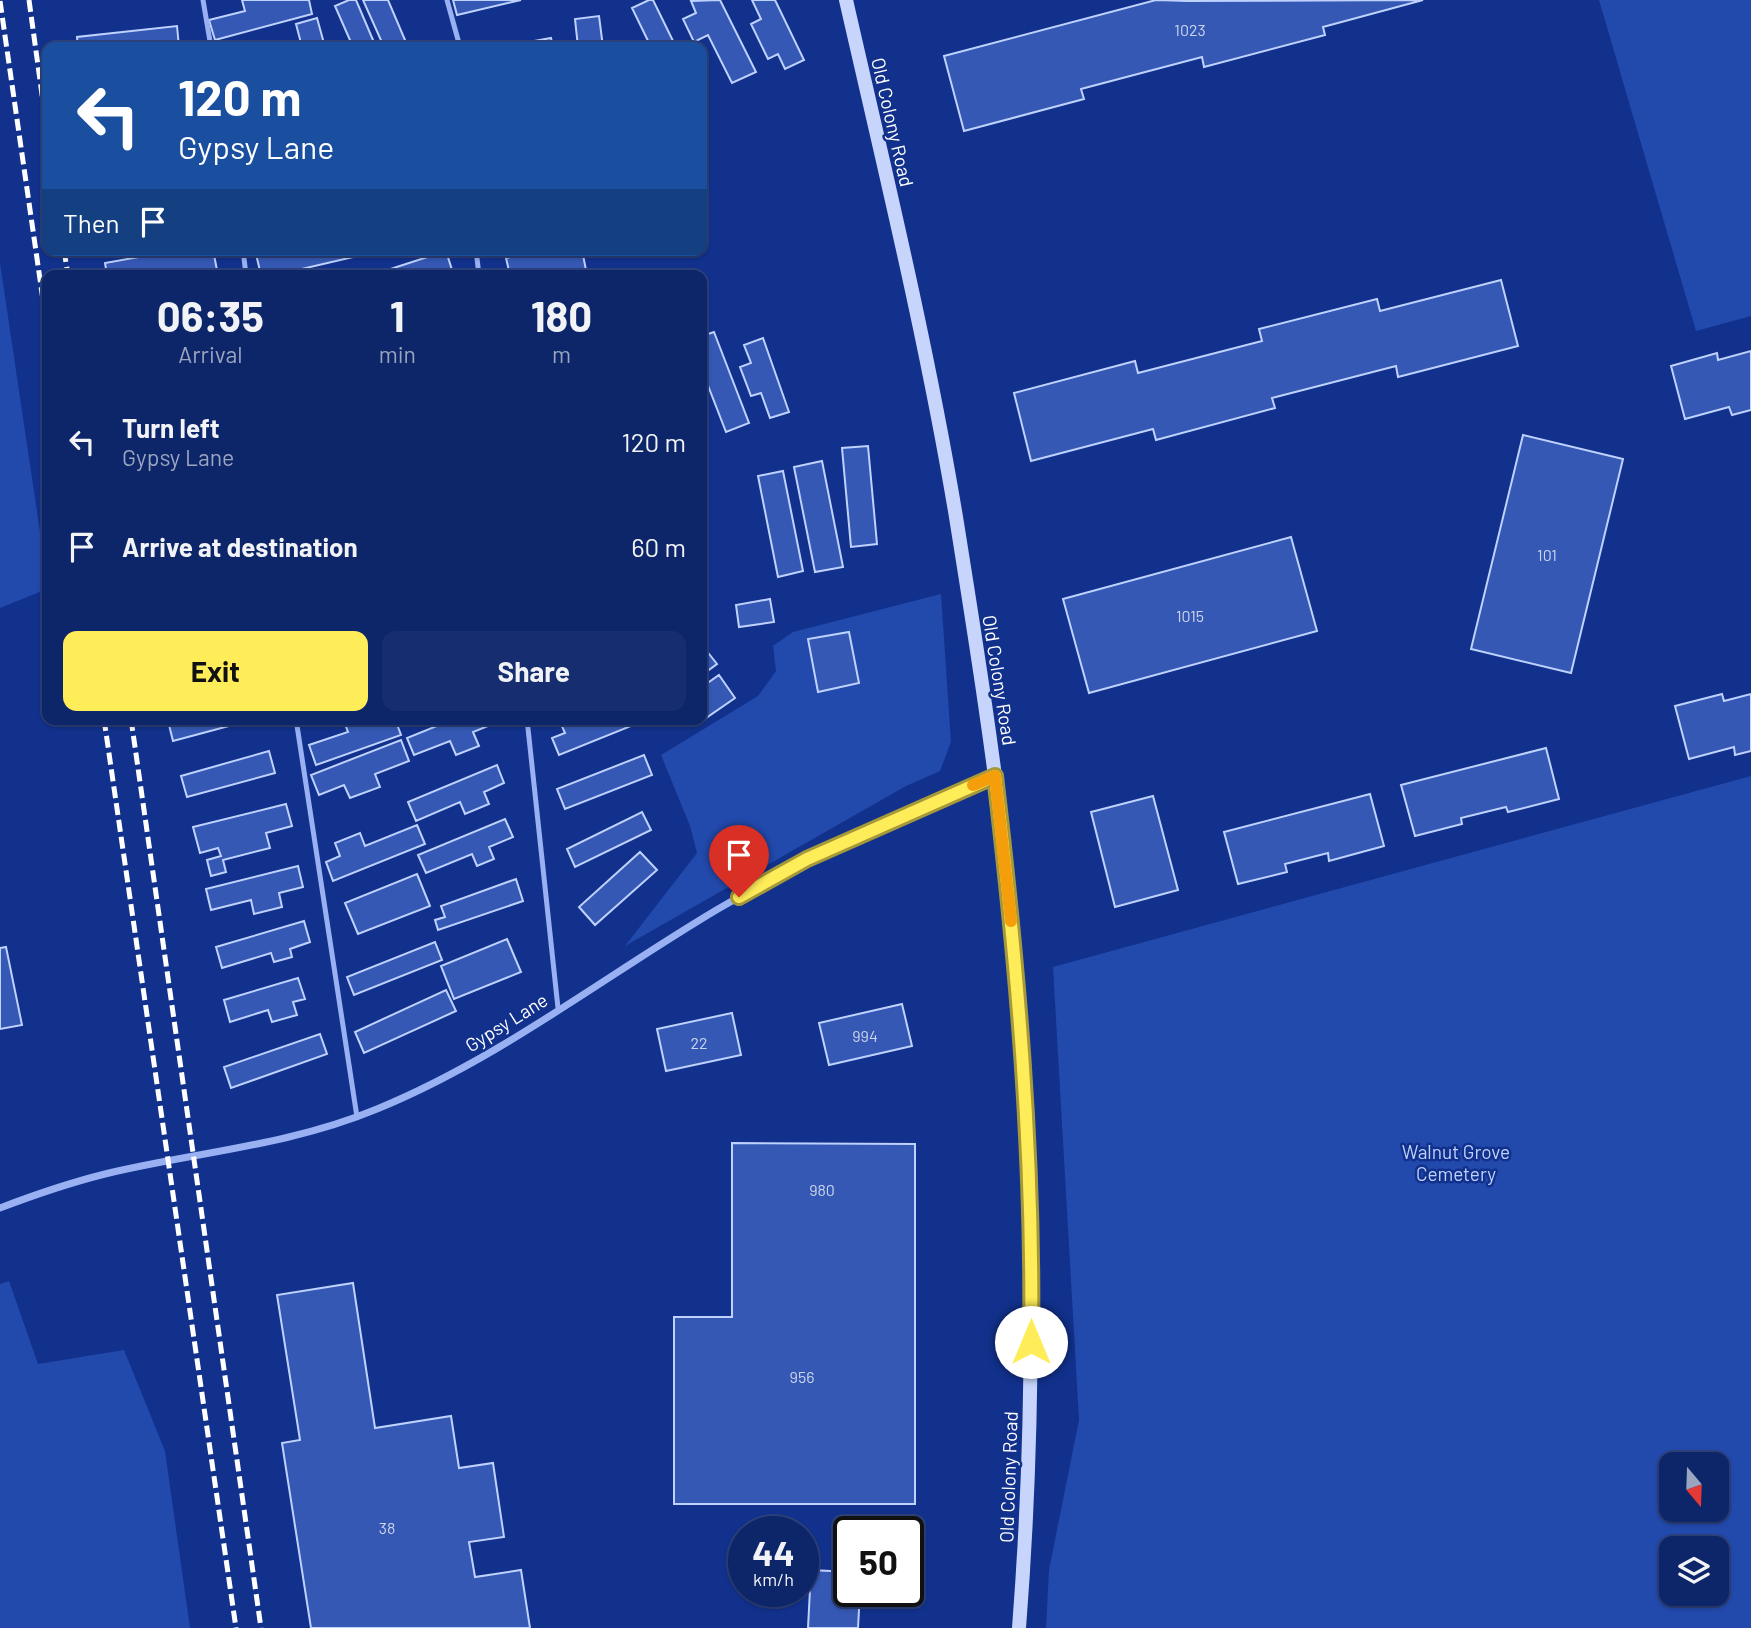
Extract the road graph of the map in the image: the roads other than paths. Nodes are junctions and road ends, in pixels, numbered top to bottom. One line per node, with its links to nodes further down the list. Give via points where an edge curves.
1 (203, 0): 4 (lane)
2 (447, 0): 5 (lane)
3 (846, 0): 8 (main road, Old Colony Road, via 930,382)
4 (210, 42)
5 (459, 42)
6 (297, 725): 10 (lane)
7 (528, 725): 9 (lane)
8 (995, 776): 9 (street, Gypsy Lane, via 807,859); 12 (main road, Old Colony Road, via 1009,894 1028,1184 1029,1431)
9 (558, 1008): 10 (street, Gypsy Lane, via 450,1076)
10 (356, 1116): 11 (street, Gypsy Lane, via 230,1152 106,1174)
11 (0, 1208)
12 (1019, 1628)

